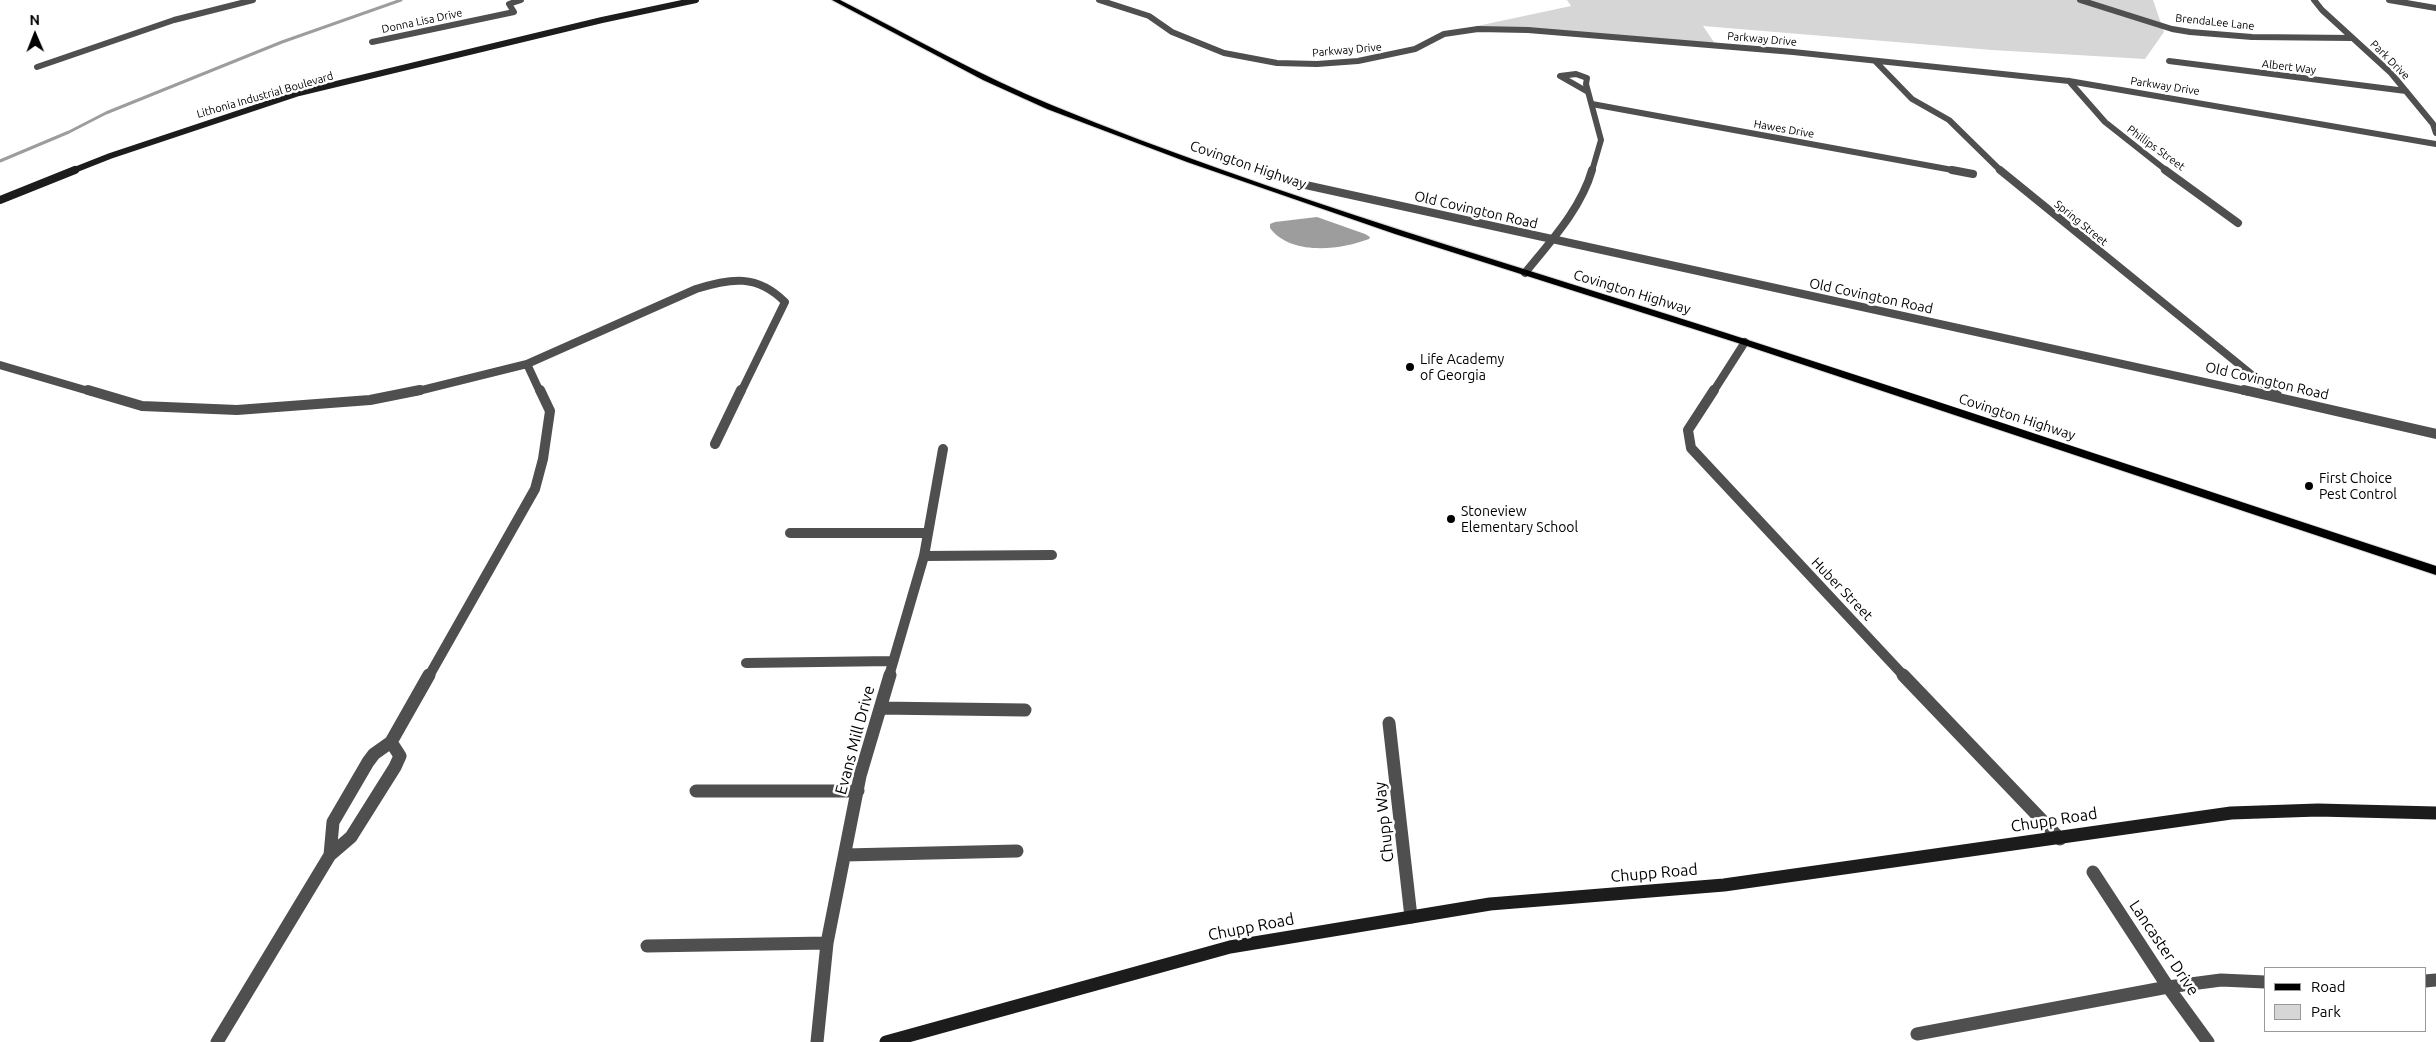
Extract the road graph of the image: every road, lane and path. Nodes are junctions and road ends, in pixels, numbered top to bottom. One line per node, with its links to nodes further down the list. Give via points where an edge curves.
1 (253, 0): 16 (street, via 166,22)
2 (522, 0): 13 (street, Donna Lisa Drive, via 509,4 514,12)
3 (668, 0): 11 (main road, Lithonia Industrial Boulevard, via 612,14)
4 (696, 0): 11 (main road, Lithonia Industrial Boulevard)
5 (835, 0): 28 (main road, Covington Highway, via 986,78 1064,113 1190,160)
6 (1099, 0): 14 (street, Parkway Drive, via 1148,16 1172,32 1224,53 1277,62 1331,64 1377,59 1415,49 1444,34 1478,29 1538,31)
7 (2080, 0): 12 (street, BrendaLee Lane, via 2190,32 2252,37)
8 (2314, 0): 12 (street, Park Drive)
9 (2389, 0): 10 (street)
10 (2436, 8)
11 (602, 20): 25 (main road, Lithonia Industrial Boulevard, via 299,93 110,156)
12 (2352, 38): 18 (street, Park Drive)
13 (372, 42)
14 (1875, 61): 17 (street, Parkway Drive); 32 (street, Spring Street, via 1912,99 1949,120 2012,182)
15 (2170, 61): 18 (street, Albert Way)
16 (38, 67)
17 (2069, 81): 22 (street, Parkway Drive); 26 (street, Phillips Street, via 2105,122 2135,148)
18 (2406, 91): 21 (street, Park Drive)
19 (1588, 92): 20 (street)
20 (1592, 104): 23 (street, Hawes Drive); 27 (street, via 1600,140 1586,191)
21 (2436, 133)
22 (2436, 144)
23 (1973, 174)
24 (1301, 184): 27 (street, Old Covington Road)
25 (0, 200)
26 (2238, 223)
27 (1551, 241): 28 (street); 32 (street, Old Covington Road)
28 (1525, 273): 29 (main road, Covington Highway)
29 (1745, 342): 40 (main road, Covington Highway); 50 (street, Huber Street, via 1688,430 1690,448)
30 (527, 364): 31 (street, via 448,385 370,400 238,410 142,406); 34 (street, via 696,288 715,282 760,282 776,291 785,302); 46 (street, via 550,411 534,489)
31 (0, 365)
32 (2279, 397): 33 (street, Old Covington Road)
33 (2436, 434)
34 (715, 444)
35 (943, 449): 36 (street, Evans Mill Drive)
36 (928, 533): 37 (street); 39 (street, Evans Mill Drive)
37 (790, 534)
38 (1052, 555): 39 (street)
39 (924, 556): 41 (street, Evans Mill Drive)
40 (2436, 571)
41 (893, 661): 42 (street); 43 (street, Evans Mill Drive)
42 (746, 663)
43 (880, 708): 44 (street); 48 (street, Evans Mill Drive)
44 (1025, 710)
45 (1389, 723): 55 (street, Chupp Way)
46 (391, 742): 53 (street, via 374,754 333,822); 53 (street, via 400,756 395,767 351,837)
47 (696, 791): 48 (street)
48 (858, 791): 52 (street, Evans Mill Drive)
49 (2436, 813): 50 (main road, Chupp Road, via 2318,810 2231,813)
50 (2060, 838): 55 (main road, Chupp Road, via 1724,885 1490,904)
51 (1017, 851): 52 (street)
52 (845, 854): 56 (street, Evans Mill Drive)
53 (330, 855): 61 (street)
54 (2093, 872): 59 (street, Lancaster Drive)
55 (1411, 917): 63 (main road, Chupp Road, via 1230,947)
56 (828, 944): 57 (street); 62 (street, Evans Mill Drive)
57 (647, 946)
58 (2264, 982): 59 (street, via 2221,980)
59 (2168, 987): 60 (street); 64 (street, Lancaster Drive)
60 (1917, 1034)
61 (217, 1042)
62 (817, 1042)
63 (886, 1042)
64 (2208, 1042)

